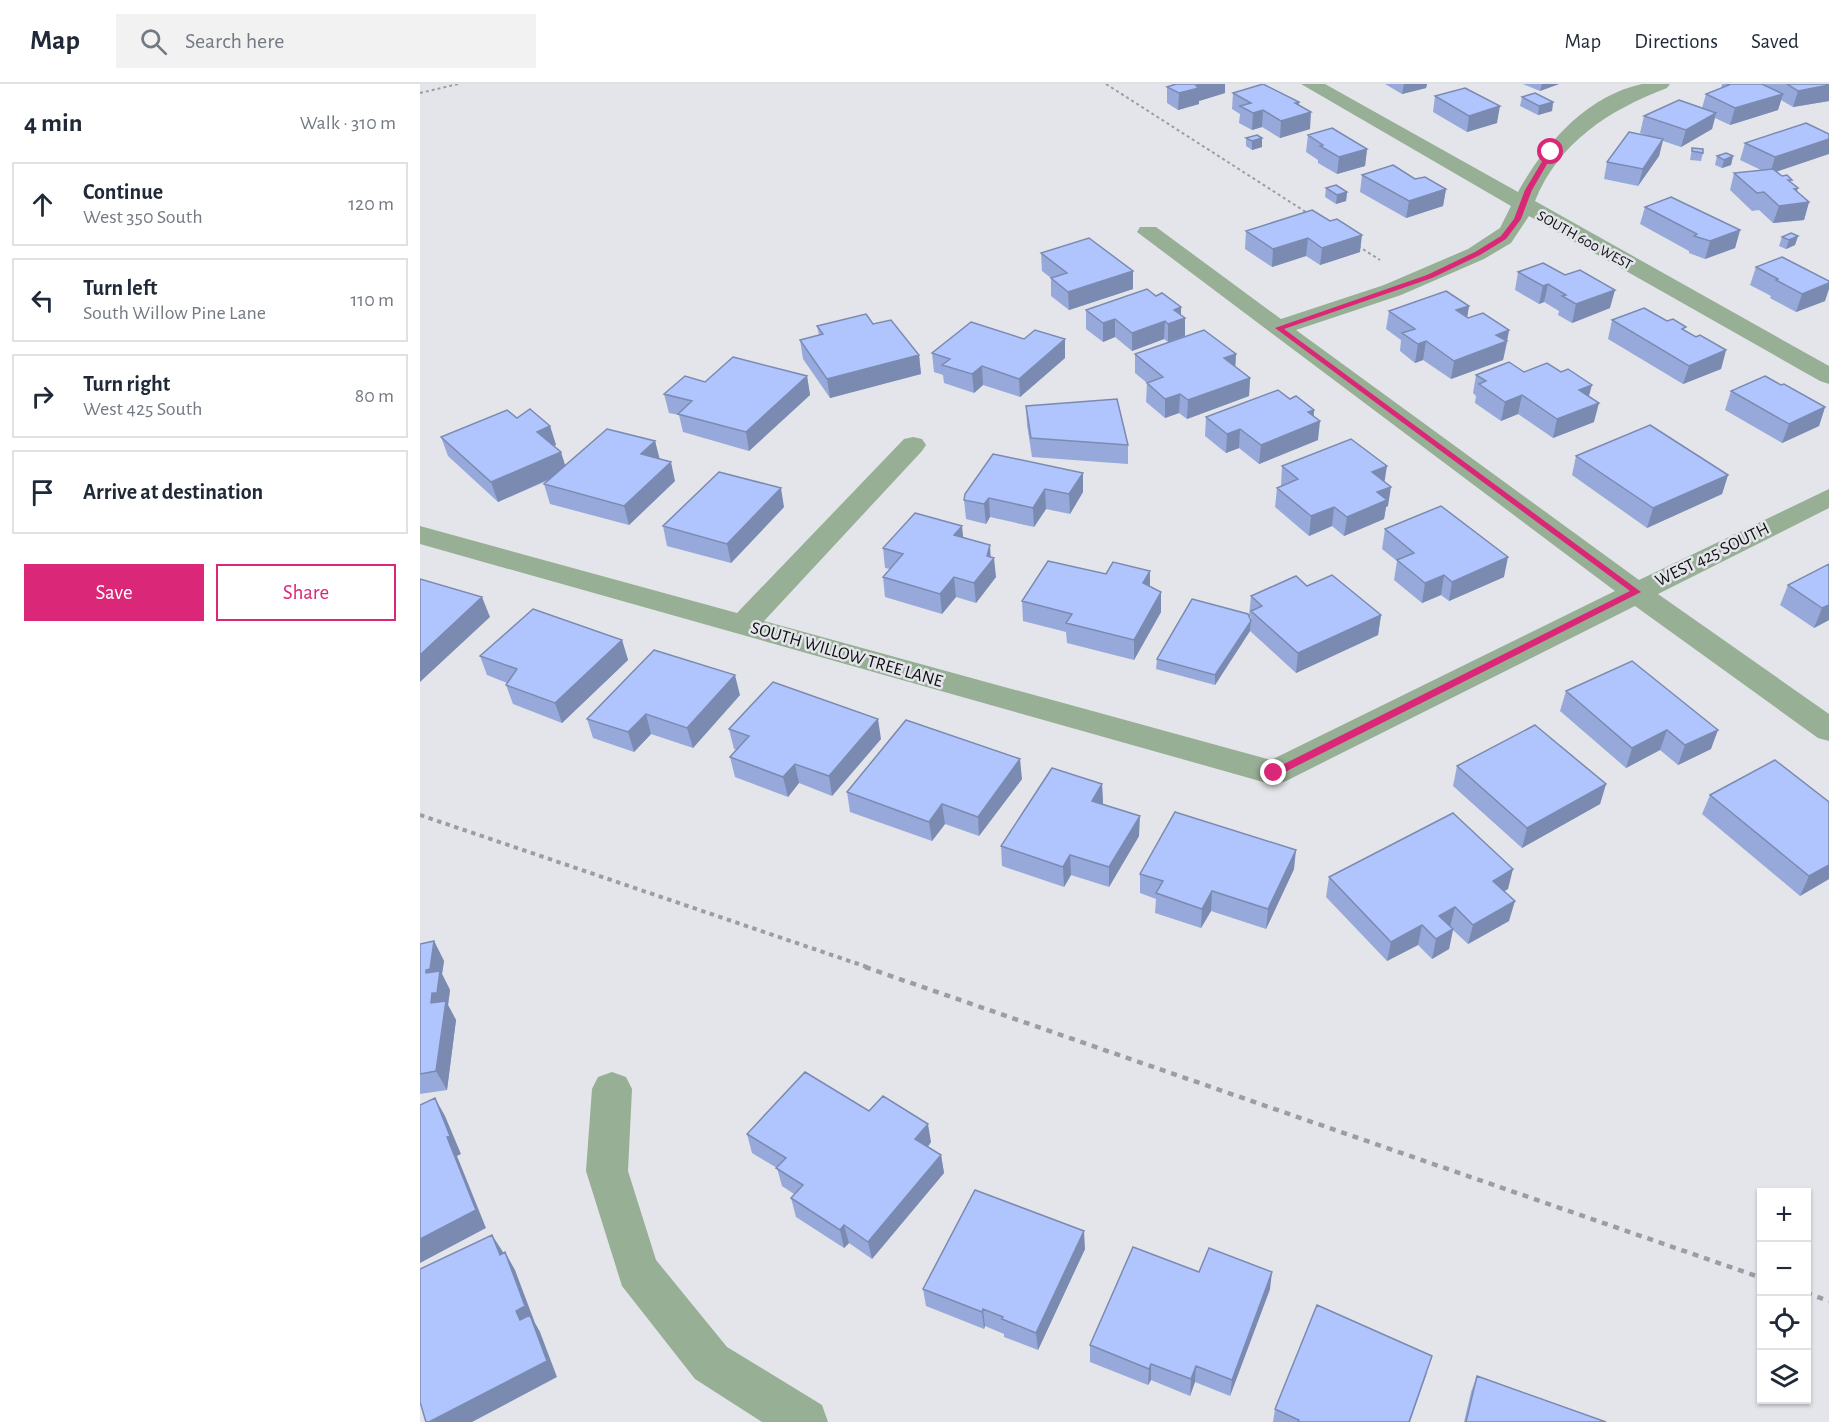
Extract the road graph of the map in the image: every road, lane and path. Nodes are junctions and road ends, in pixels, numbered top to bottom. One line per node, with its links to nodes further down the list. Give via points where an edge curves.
1 (458, 84): 5 (path)
2 (1106, 84): 7 (path)
3 (1311, 84): 6 (street, SOUTH 600 WEST)
4 (1660, 84): 6 (street, via 1624,96 1582,122 1551,152)
5 (420, 93)
6 (1522, 204): 11 (street, via 1504,237 1478,254 1430,276); 12 (street, SOUTH 600 WEST)
7 (1312, 216)
8 (1148, 232): 11 (street)
9 (1351, 241): 10 (path)
10 (1380, 260)
11 (1278, 328): 16 (street)
12 (1829, 376)
13 (913, 445): 17 (street)
14 (1829, 497): 16 (street, WEST 425 SOUTH)
15 (420, 535): 17 (street, SOUTH WILLOW TREE LANE)
16 (1636, 592): 18 (street); 19 (street, WEST 425 SOUTH)
17 (743, 625): 19 (street, SOUTH WILLOW TREE LANE)
18 (1829, 730)
19 (1274, 773)
20 (420, 814): 22 (path)
21 (612, 1089): 25 (street, via 607,1171 637,1271 711,1363)
22 (1757, 1277)
23 (1811, 1295): 24 (path)
24 (1829, 1301)
25 (805, 1422)

